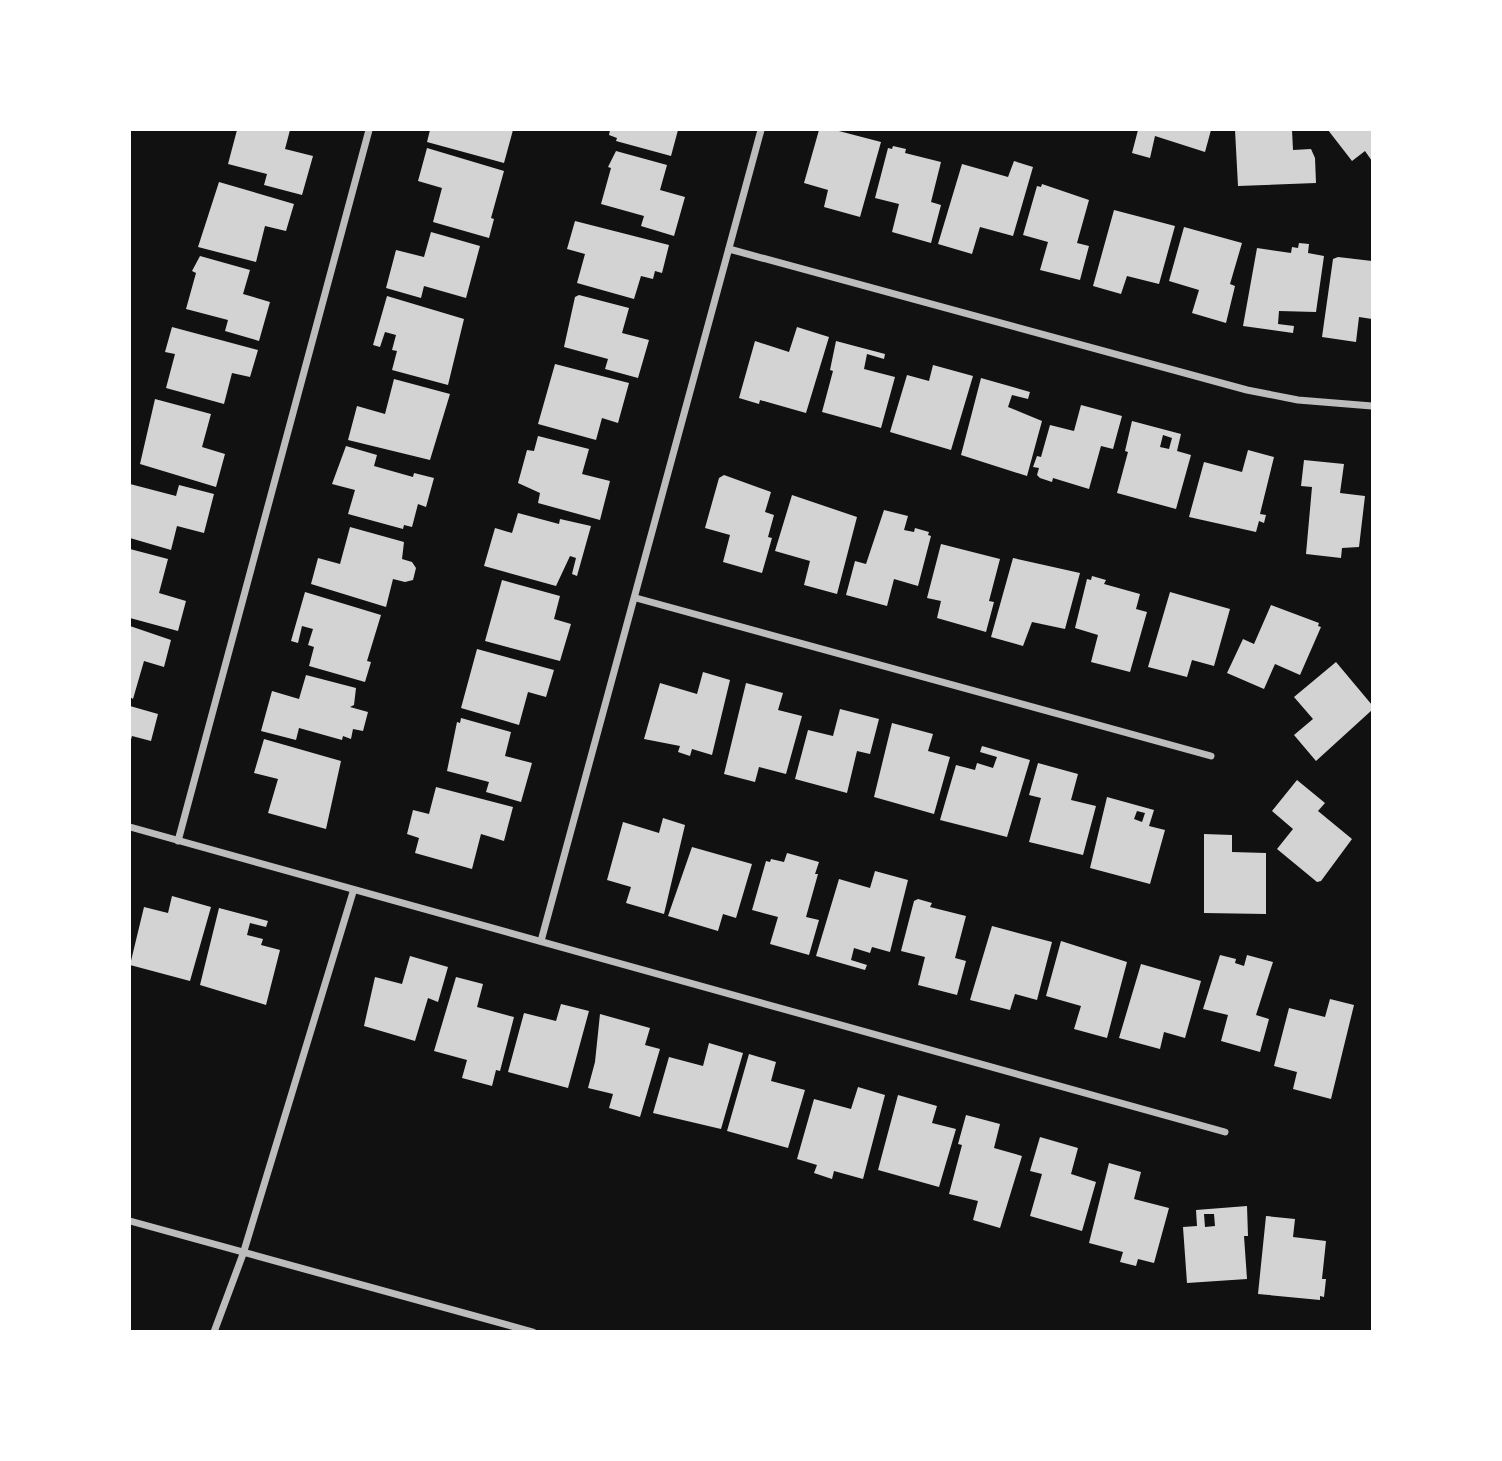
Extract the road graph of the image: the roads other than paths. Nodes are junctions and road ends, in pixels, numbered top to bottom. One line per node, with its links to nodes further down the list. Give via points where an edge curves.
1 (369, 130): 8 (street)
2 (761, 130): 3 (street)
3 (729, 249): 4 (street, via 1247,390); 5 (street)
4 (1373, 407)
5 (636, 597): 6 (street); 10 (street)
6 (1211, 756)
7 (130, 827): 8 (street)
8 (178, 841): 9 (street)
9 (353, 892): 10 (street); 13 (street)
10 (541, 941): 11 (street)
11 (1225, 1132)
12 (130, 1221): 13 (street)
13 (243, 1254): 14 (street); 15 (street)
14 (214, 1332)
15 (533, 1332)

